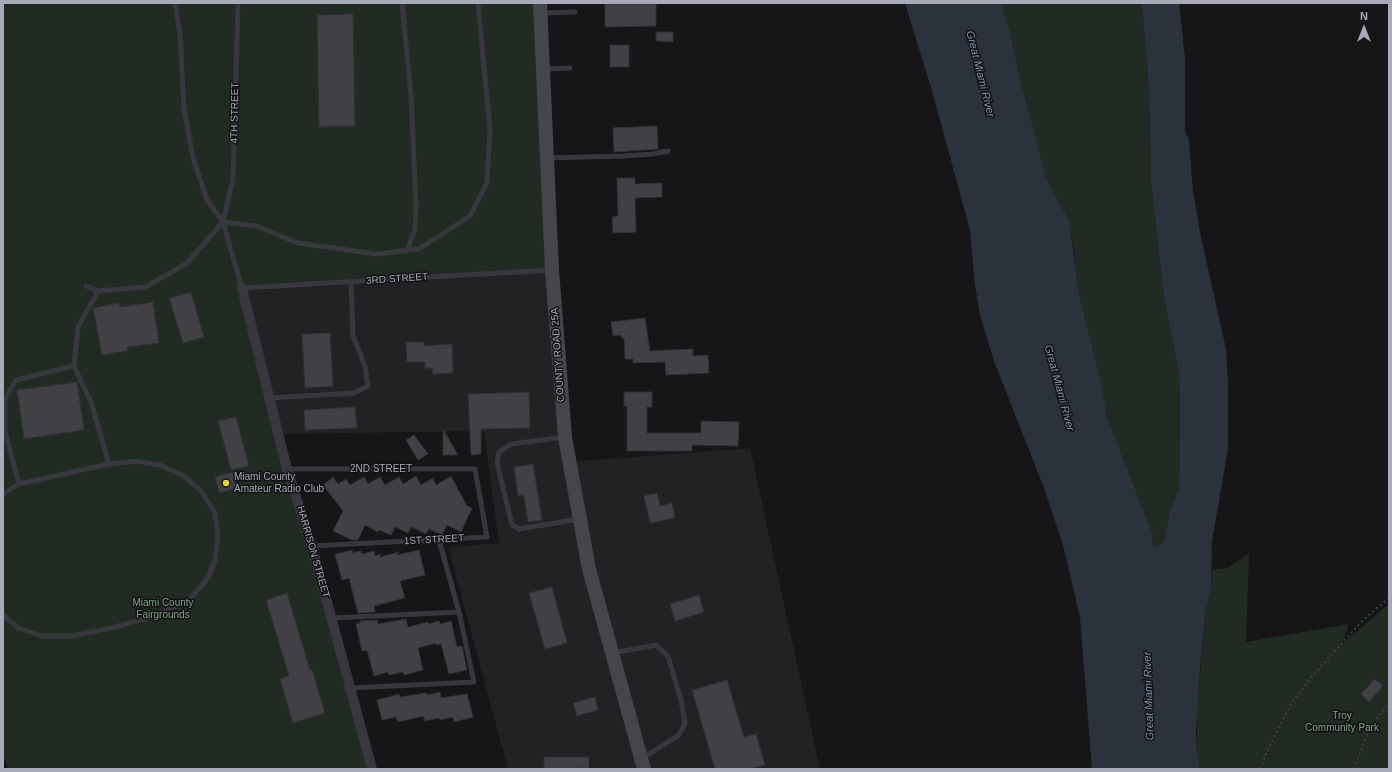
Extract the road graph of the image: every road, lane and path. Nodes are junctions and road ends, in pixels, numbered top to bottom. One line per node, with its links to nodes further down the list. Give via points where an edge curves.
1 (175, 3): 11 (lane, via 180,34 184,109 193,158 207,200)
2 (238, 3): 11 (lane, 4TH STREET, via 233,179)
3 (402, 3): 12 (lane, via 411,96 416,205 415,229)
4 (478, 3): 12 (lane, via 490,130 487,183 470,216 419,249)
5 (540, 8): 6 (lane); 8 (main road, COUNTY ROAD 25A)
6 (575, 12)
7 (570, 68): 8 (lane)
8 (543, 69): 10 (main road, COUNTY ROAD 25A)
9 (668, 151): 10 (lane, via 623,156)
10 (547, 158): 13 (main road, COUNTY ROAD 25A)
11 (223, 222): 12 (lane, via 256,226 298,243 376,254); 16 (lane); 17 (lane, via 186,264 146,287)
12 (407, 251)
13 (552, 270): 14 (lane, 3RD STREET); 20 (main road, COUNTY ROAD 25A)
14 (351, 282): 16 (lane, 3RD STREET); 19 (lane, via 354,336 365,366 368,386 354,393)
15 (86, 286): 17 (lane)
16 (242, 288): 19 (street, HARRISON STREET)
17 (98, 291): 18 (lane, via 78,327)
18 (74, 366): 21 (lane, via 91,402); 24 (lane, via 16,380 5,399 5,432)
19 (270, 398): 22 (street, HARRISON STREET)
20 (565, 437): 26 (main road, COUNTY ROAD 25A); 26 (lane, via 511,444 499,452 497,462 512,525 519,529)
21 (109, 464): 24 (lane); 31 (lane, via 136,461 160,465 184,476 201,491 215,513 218,537 215,560 208,578 190,599 158,615 72,636 42,636 18,628)
22 (287, 469): 23 (lane, 2ND STREET); 28 (street, HARRISON STREET)
23 (475, 469): 27 (lane, 1ST STREET, via 487,537)
24 (19, 484): 25 (lane)
25 (3, 494)
26 (580, 519): 33 (main road, COUNTY ROAD 25A, via 589,569)
27 (438, 540): 28 (lane, 1ST STREET); 30 (lane)
28 (312, 546): 32 (street, HARRISON STREET)
29 (1389, 598): 38 (path, via 1364,619 1313,675 1291,704)
30 (459, 612): 32 (lane); 34 (lane, via 474,682)
31 (3, 615)
32 (332, 618): 34 (street, HARRISON STREET)
33 (612, 653): 36 (main road, COUNTY ROAD 25A); 36 (lane, via 656,645 668,656 681,700 685,724 679,735)
34 (351, 688): 37 (street, HARRISON STREET)
35 (1389, 703): 39 (path, via 1370,727)
36 (643, 764)
37 (372, 769)
38 (1260, 769)
39 (1354, 769)

